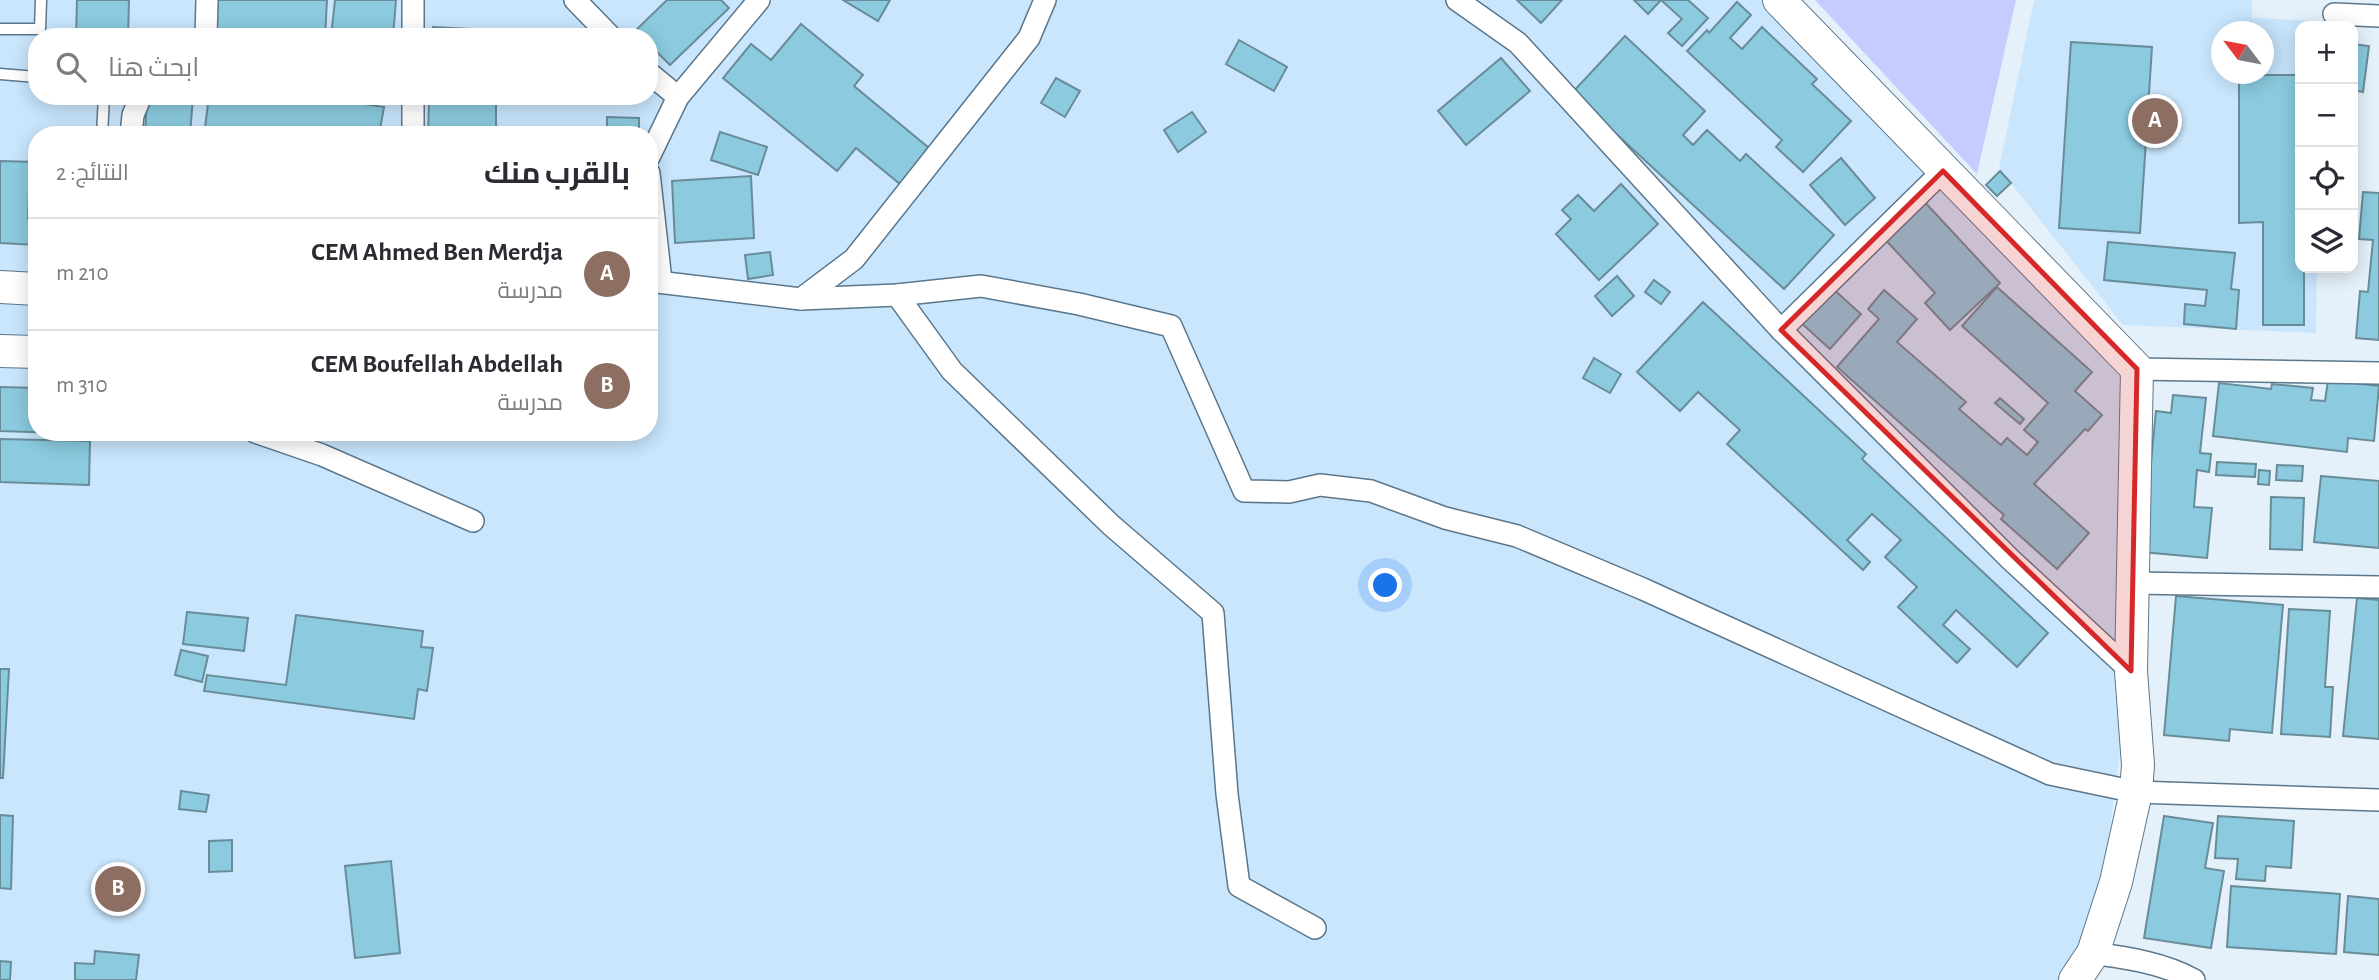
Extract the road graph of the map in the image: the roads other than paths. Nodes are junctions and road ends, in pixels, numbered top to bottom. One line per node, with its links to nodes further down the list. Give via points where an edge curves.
1 (41, 0): 11 (lane)
2 (207, 0): 12 (street)
3 (413, 0): 13 (street)
4 (575, 0): 14 (street)
5 (759, 0): 20 (street)
6 (1045, 0): 33 (street, via 1029,38 854,259)
7 (1457, 0): 34 (street, via 1518,43)
8 (1779, 0): 28 (street)
9 (2334, 13): 10 (street)
10 (2379, 16)
11 (40, 28)
12 (206, 28)
13 (413, 28)
14 (602, 28)
15 (0, 29): 16 (lane)
16 (28, 29)
17 (0, 74): 18 (lane)
18 (28, 76)
19 (658, 80): 20 (street)
20 (678, 97): 27 (street)
21 (104, 105): 24 (lane)
22 (137, 105): 25 (street)
23 (412, 105): 26 (street)
24 (102, 126)
25 (132, 126)
26 (413, 126)
27 (658, 138)
28 (1943, 171): 34 (street); 37 (street)
29 (658, 281): 33 (street)
30 (0, 287): 31 (street)
31 (28, 289)
32 (897, 295): 33 (street); 44 (street, via 981,286 1171,326 1244,491 1289,492 1320,485 1371,491 1445,518 1517,537 1643,589 2050,774); 46 (street, via 952,370 1111,525 1213,613 1239,886)
33 (801, 299)
34 (1780, 330): 43 (street, via 2010,559)
35 (0, 351): 36 (street)
36 (28, 352)
37 (2137, 369): 38 (street); 41 (street)
38 (2379, 373)
39 (281, 441): 40 (street)
40 (473, 521)
41 (2134, 583): 42 (street); 43 (street)
42 (2379, 587)
43 (2131, 671): 44 (street)
44 (2136, 792): 45 (street); 47 (street, via 2116,882)
45 (2379, 800)
46 (1315, 928)
47 (2093, 953): 48 (street); 49 (street, via 2140,960)
48 (2074, 980)
49 (2194, 980)

